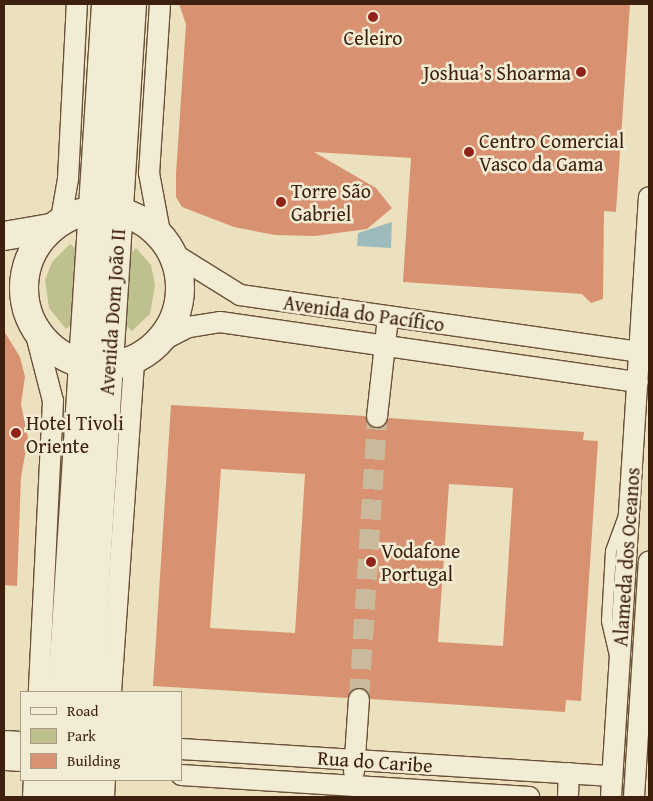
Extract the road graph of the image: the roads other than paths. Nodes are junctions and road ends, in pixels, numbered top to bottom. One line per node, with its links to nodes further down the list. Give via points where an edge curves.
1 (77, 4): 9 (street, via 68,179)
2 (106, 4): 8 (main road, Avenida Dom João II)
3 (132, 4): 6 (main road, Avenida Dom João II)
4 (160, 4): 5 (street, Avenida Dom João II)
5 (154, 84): 6 (street); 11 (street, Avenida Dom João II, via 149,173)
6 (125, 112): 8 (main road, Avenida Dom João II)
7 (649, 197): 17 (street, Alameda dos Oceanos)
8 (106, 212): 9 (main road); 11 (main road, via 139,220); 18 (main road, Avenida Dom João II)
9 (56, 224): 10 (main road); 12 (main road, via 29,259)
10 (4, 236)
11 (166, 245): 13 (street, Avenida do Pacífico, via 240,295); 14 (main road, via 180,299)
12 (21, 309): 18 (main road, via 49,346); 23 (street, via 53,401)
13 (388, 317): 15 (street, Avenida do Pacífico); 16 (street)
14 (159, 342): 16 (street, Avenida do Pacífico, via 189,327 220,322); 18 (main road)
15 (570, 342): 17 (street, Avenida do Pacífico); 19 (street)
16 (384, 346): 19 (street, Avenida do Pacífico); 21 (street)
17 (640, 352): 20 (street, Alameda dos Oceanos)
18 (109, 364): 22 (main road, Avenida Dom João II); 27 (main road, Avenida Dom João II); 28 (street, Avenida Dom João II)
19 (566, 372): 20 (street, Avenida do Pacífico)
20 (638, 382): 34 (street, Alameda dos Oceanos)
21 (377, 417)
22 (77, 456): 23 (street); 26 (main road, Avenida Dom João II)
23 (52, 486): 25 (street)
24 (649, 561): 47 (street, Alameda dos Oceanos)
25 (39, 691)
26 (62, 691)
27 (88, 691)
28 (111, 691)
29 (359, 699): 31 (street)
30 (182, 749): 31 (street, Rua do Caribe)
31 (355, 760): 32 (street, Rua do Caribe); 39 (street)
32 (570, 773): 34 (street, Rua do Caribe); 45 (street)
33 (182, 775): 39 (street, Rua do Caribe)
34 (612, 776): 46 (street, Alameda dos Oceanos)
35 (34, 781): 40 (street)
36 (56, 781): 41 (main road)
37 (82, 781): 42 (main road)
38 (105, 781): 43 (street)
39 (352, 792): 44 (street, Rua do Caribe)
40 (32, 797)
41 (55, 797)
42 (81, 797)
43 (104, 797)
44 (529, 797)
45 (568, 797)
46 (611, 797)
47 (634, 797)

